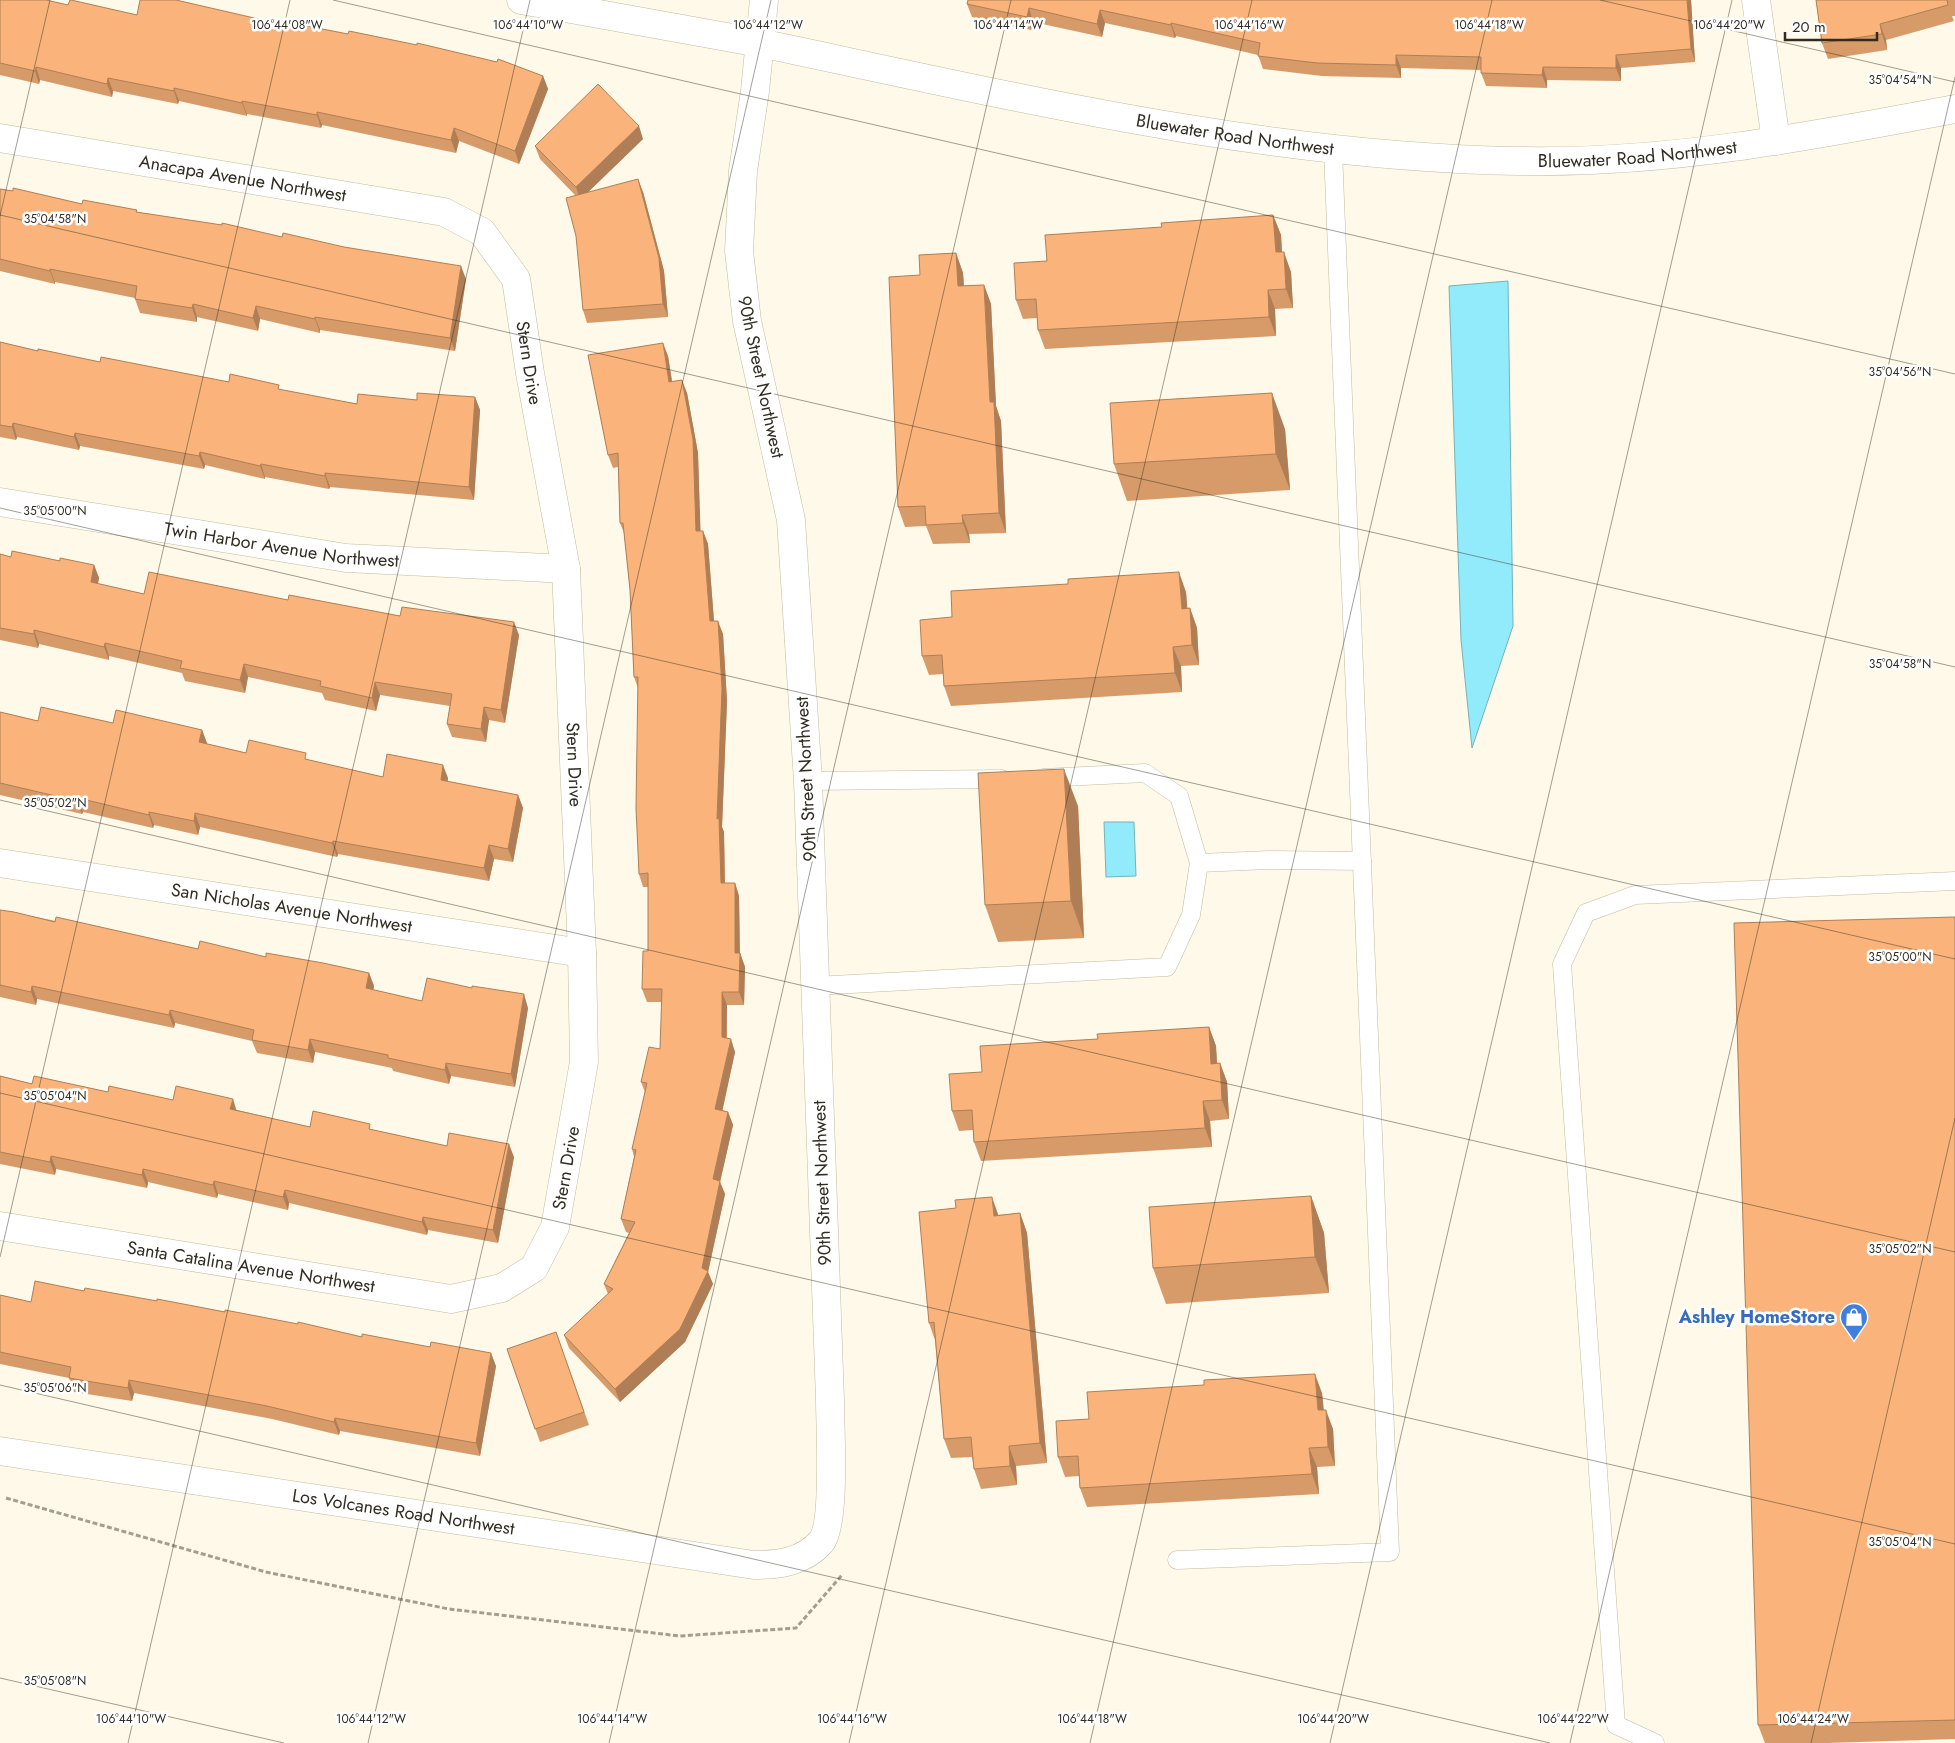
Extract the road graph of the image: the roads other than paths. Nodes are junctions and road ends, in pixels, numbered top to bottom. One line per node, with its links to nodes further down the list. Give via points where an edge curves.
1 (521, 0): 4 (street, Bluewater Road Northwest)
2 (764, 0): 4 (street, 90th Street Northwest)
3 (1756, 0): 7 (street)
4 (760, 43): 8 (street, Bluewater Road Northwest, via 1126,118 1228,137); 12 (street, 90th Street Northwest, via 743,171 739,251 747,321 791,520)
5 (1955, 109): 7 (street, Bluewater Road Northwest)
6 (0, 138): 9 (street, Anacapa Avenue Northwest, via 444,212)
7 (1776, 141): 8 (street, Bluewater Road Northwest, via 1622,159 1523,162)
8 (1333, 151): 13 (lane)
9 (482, 232): 11 (street, Stern Drive, via 516,279)
10 (0, 502): 11 (street, Twin Harbor Avenue Northwest, via 346,558)
11 (566, 569): 17 (street, Stern Drive)
12 (808, 780): 15 (lane, via 1145,773 1179,796); 18 (street, 90th Street Northwest)
13 (1362, 861): 15 (lane); 23 (lane, via 1390,1552)
14 (0, 863): 17 (street, San Nicholas Avenue Northwest)
15 (1199, 863): 18 (lane, via 1190,915 1167,967)
16 (1955, 881): 24 (lane, via 1635,895 1586,913 1562,964 1616,1725)
17 (582, 953): 20 (street, Stern Drive, via 584,1062 555,1227 534,1268)
18 (814, 986): 22 (street, 90th Street Northwest, via 831,1501 822,1541)
19 (0, 1226): 20 (street, Santa Catalina Avenue Northwest, via 451,1299)
20 (502, 1288)
21 (0, 1451): 22 (street, Los Volcanes Road Northwest, via 754,1566 782,1564)
22 (805, 1555)
23 (1178, 1560)
24 (1655, 1743)

